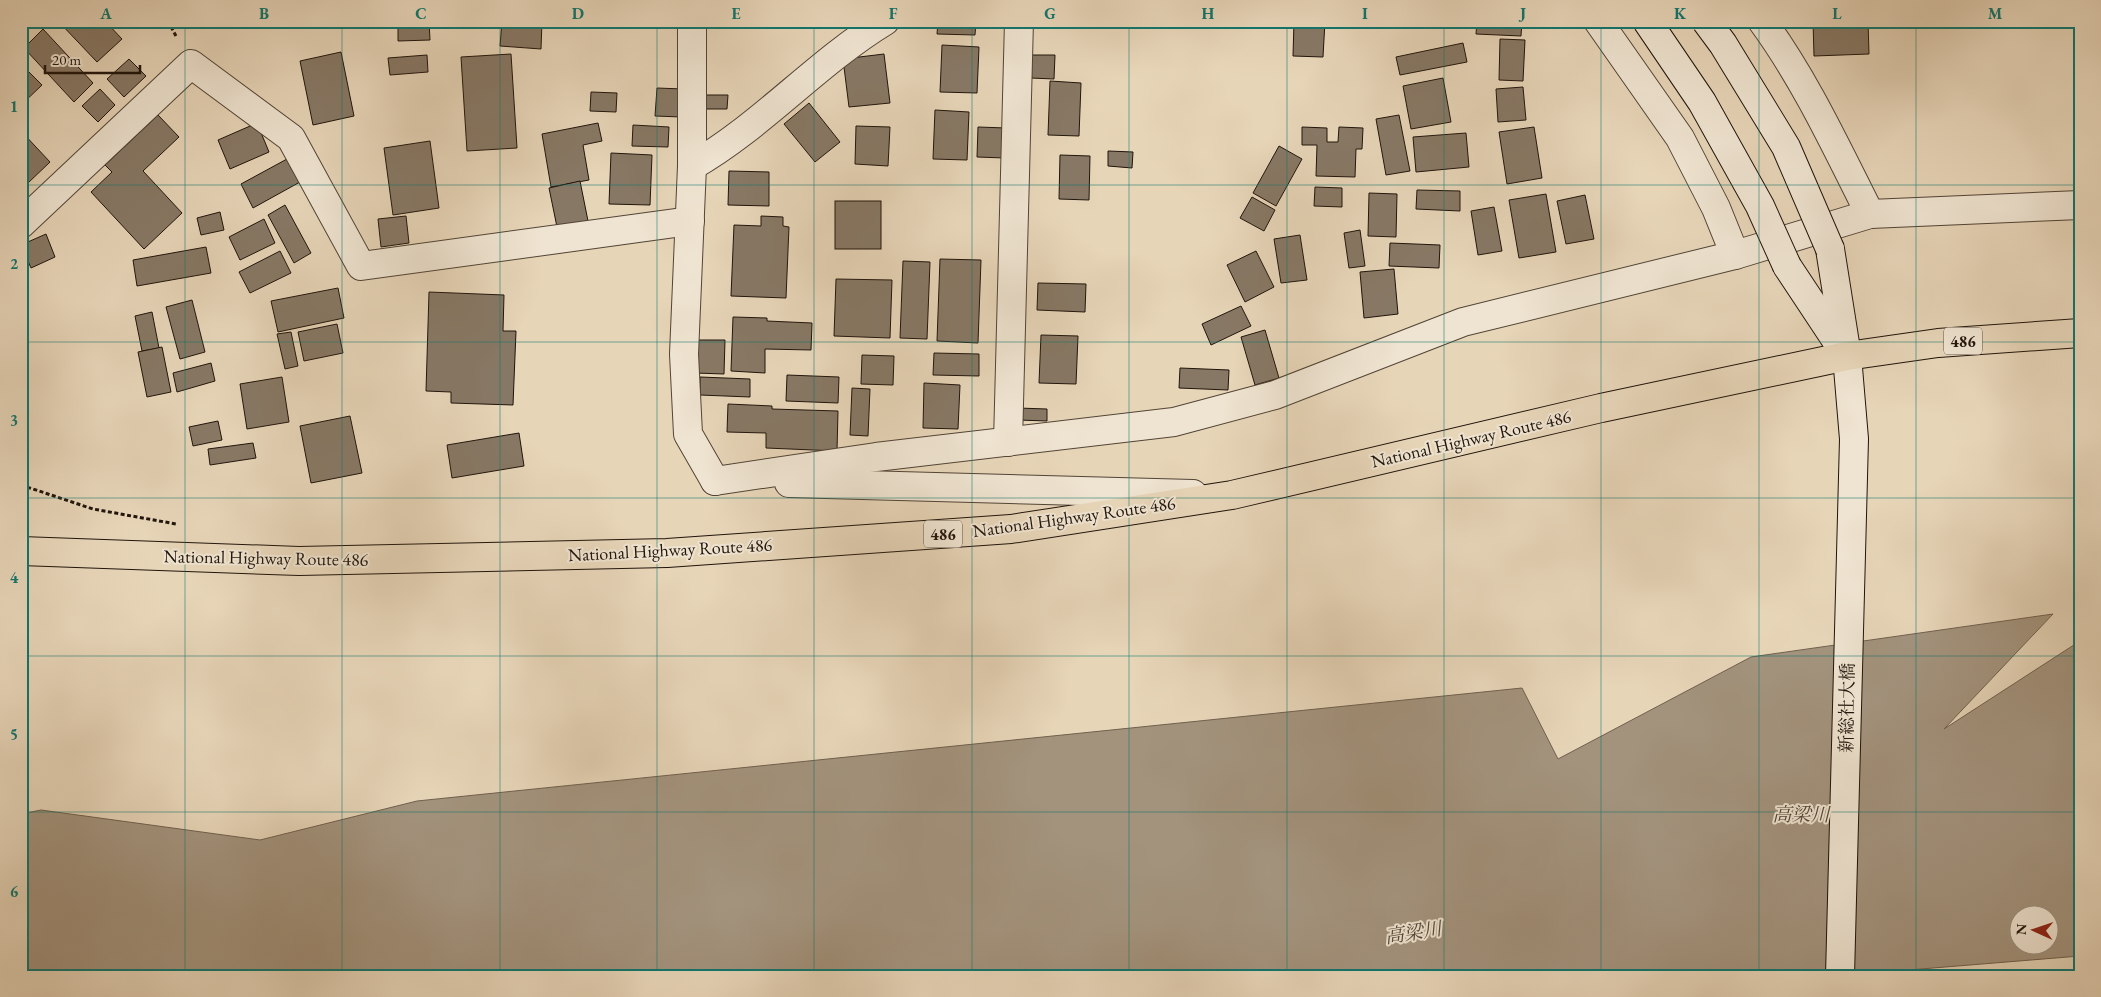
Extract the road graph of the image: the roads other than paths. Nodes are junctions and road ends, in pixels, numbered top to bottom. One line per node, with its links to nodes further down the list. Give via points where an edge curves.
1 (692, 21): 8 (street)
2 (885, 21): 8 (street, via 851,42 724,148)
3 (1019, 21): 16 (street)
4 (1598, 21): 13 (street, via 1680,138 1716,208)
5 (1647, 21): 15 (street, bridge, via 1706,111 1760,206 1787,266)
6 (1706, 21): 15 (street, 新総社大橋, bridge, via 1786,147 1830,250)
7 (1762, 21): 10 (street, via 1816,108)
8 (692, 166): 11 (street)
9 (2080, 205): 10 (street)
10 (1870, 214): 13 (street)
11 (690, 221): 12 (street, via 361,266 291,138 192,64); 17 (street, via 684,354 688,434)
12 (21, 224)
13 (1735, 255): 16 (street, via 1463,322 1276,396 1174,422)
14 (2080, 333): 15 (highway, National Highway Route 486 / 486, via 1938,343)
15 (1847, 356): 18 (highway, National Highway Route 486 / 486, via 1601,408); 20 (street, 新総社大橋, via 1854,439)
16 (1008, 442): 17 (street, via 876,457)
17 (715, 481): 18 (street)
18 (1232, 495): 19 (highway, National Highway Route 486 / 486, via 1011,529 667,553 299,561)
19 (21, 551)
20 (1840, 976)

